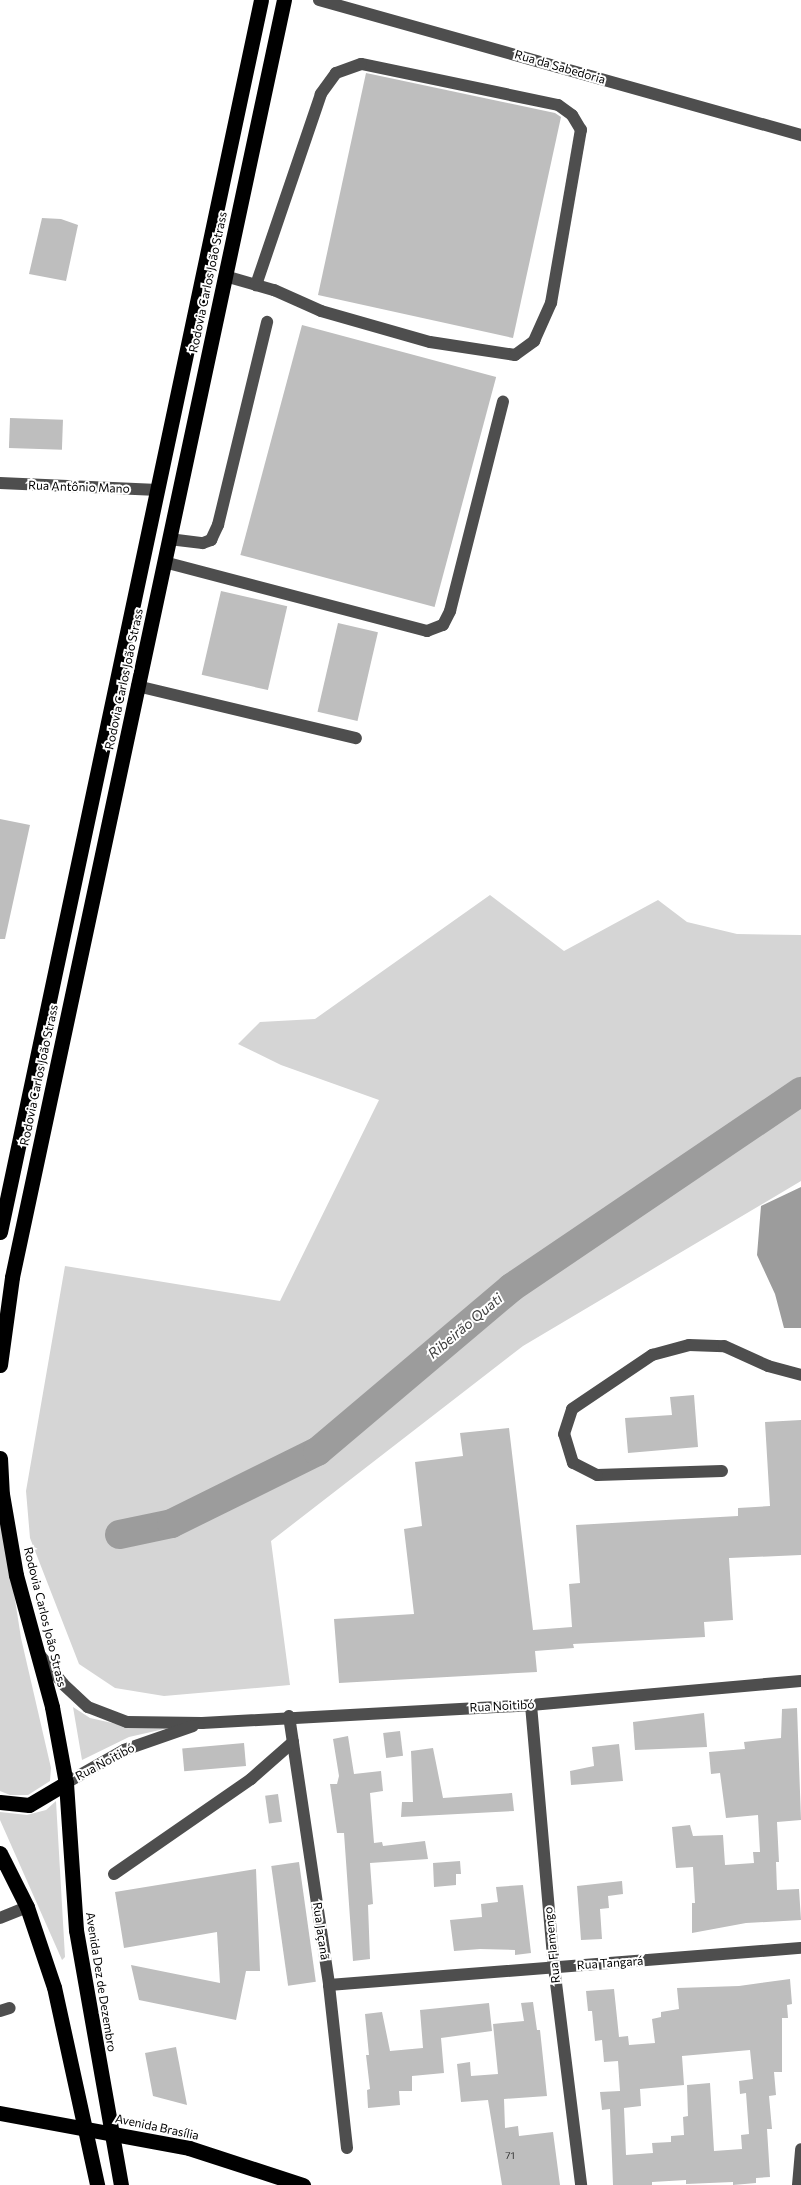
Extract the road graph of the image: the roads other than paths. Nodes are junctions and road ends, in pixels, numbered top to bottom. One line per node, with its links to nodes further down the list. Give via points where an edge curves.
1 (261, 0): 10 (highway, Rodovia Carlos João Strass)
2 (284, 0): 5 (highway, Rodovia Carlos João Strass)
3 (319, 0): 4 (street, Rua da Sabedoria)
4 (801, 135)
5 (225, 276): 6 (street); 11 (highway, Rodovia Carlos João Strass)
6 (256, 285): 6 (street, via 321,311 430,342 514,355 534,341 551,302 580,130 572,115 558,105 361,64 336,73 321,94)
7 (267, 322): 11 (street, via 218,525 211,540 203,543)
8 (503, 402): 12 (street, via 450,611 443,625 428,631)
9 (0, 483): 10 (street, Rua Antônio Mano)
10 (158, 490): 15 (highway, Rodovia Carlos João Strass)
11 (169, 539): 12 (highway, Rodovia Carlos João Strass)
12 (164, 562): 13 (highway, Rodovia Carlos João Strass)
13 (137, 686): 14 (street); 16 (highway, Rodovia Carlos João Strass, via 11,1286)
14 (356, 738)
15 (0, 1232)
16 (0, 1365)
17 (801, 1375): 19 (street, via 768,1366 724,1346 689,1345 652,1355 572,1409 564,1434 573,1462 598,1476)
18 (0, 1458): 20 (highway, Rodovia Carlos João Strass, via 2,1494 16,1575)
19 (722, 1471)
20 (36, 1650): 24 (street, Rua Noitibó, via 75,1696 99,1712 127,1722); 26 (highway, Rodovia Carlos João Strass, via 52,1707)
21 (801, 1681): 22 (street, Rua Noitibó)
22 (531, 1705): 23 (street, Rua Noitibó); 33 (street, Rua Flamengo)
23 (289, 1716): 24 (street, Rua Noitibó); 25 (street, Rua Jaçanã)
24 (202, 1723): 26 (street, Rua Noitibó, via 124,1750)
25 (293, 1742): 29 (street, via 251,1779); 34 (street, Rua Jaçanã)
26 (66, 1783): 27 (highway, via 29,1805); 39 (highway, Avenida Dez de Dezembro, via 76,1930)
27 (0, 1802)
28 (0, 1853): 30 (highway)
29 (114, 1874)
30 (27, 1906): 31 (street); 38 (highway, via 54,1987)
31 (0, 1918)
32 (801, 1948): 33 (street, Rua Tangará)
33 (554, 1967): 34 (street, Rua Tangará); 41 (street, Rua Flamengo)
34 (329, 1985): 36 (street, Rua Jaçanã)
35 (0, 2113): 40 (highway, Avenida Brasília, via 189,2148)
36 (347, 2148)
37 (801, 2149): 42 (street)
38 (97, 2185)
39 (121, 2185)
40 (303, 2185)
41 (581, 2185)
42 (798, 2185)

